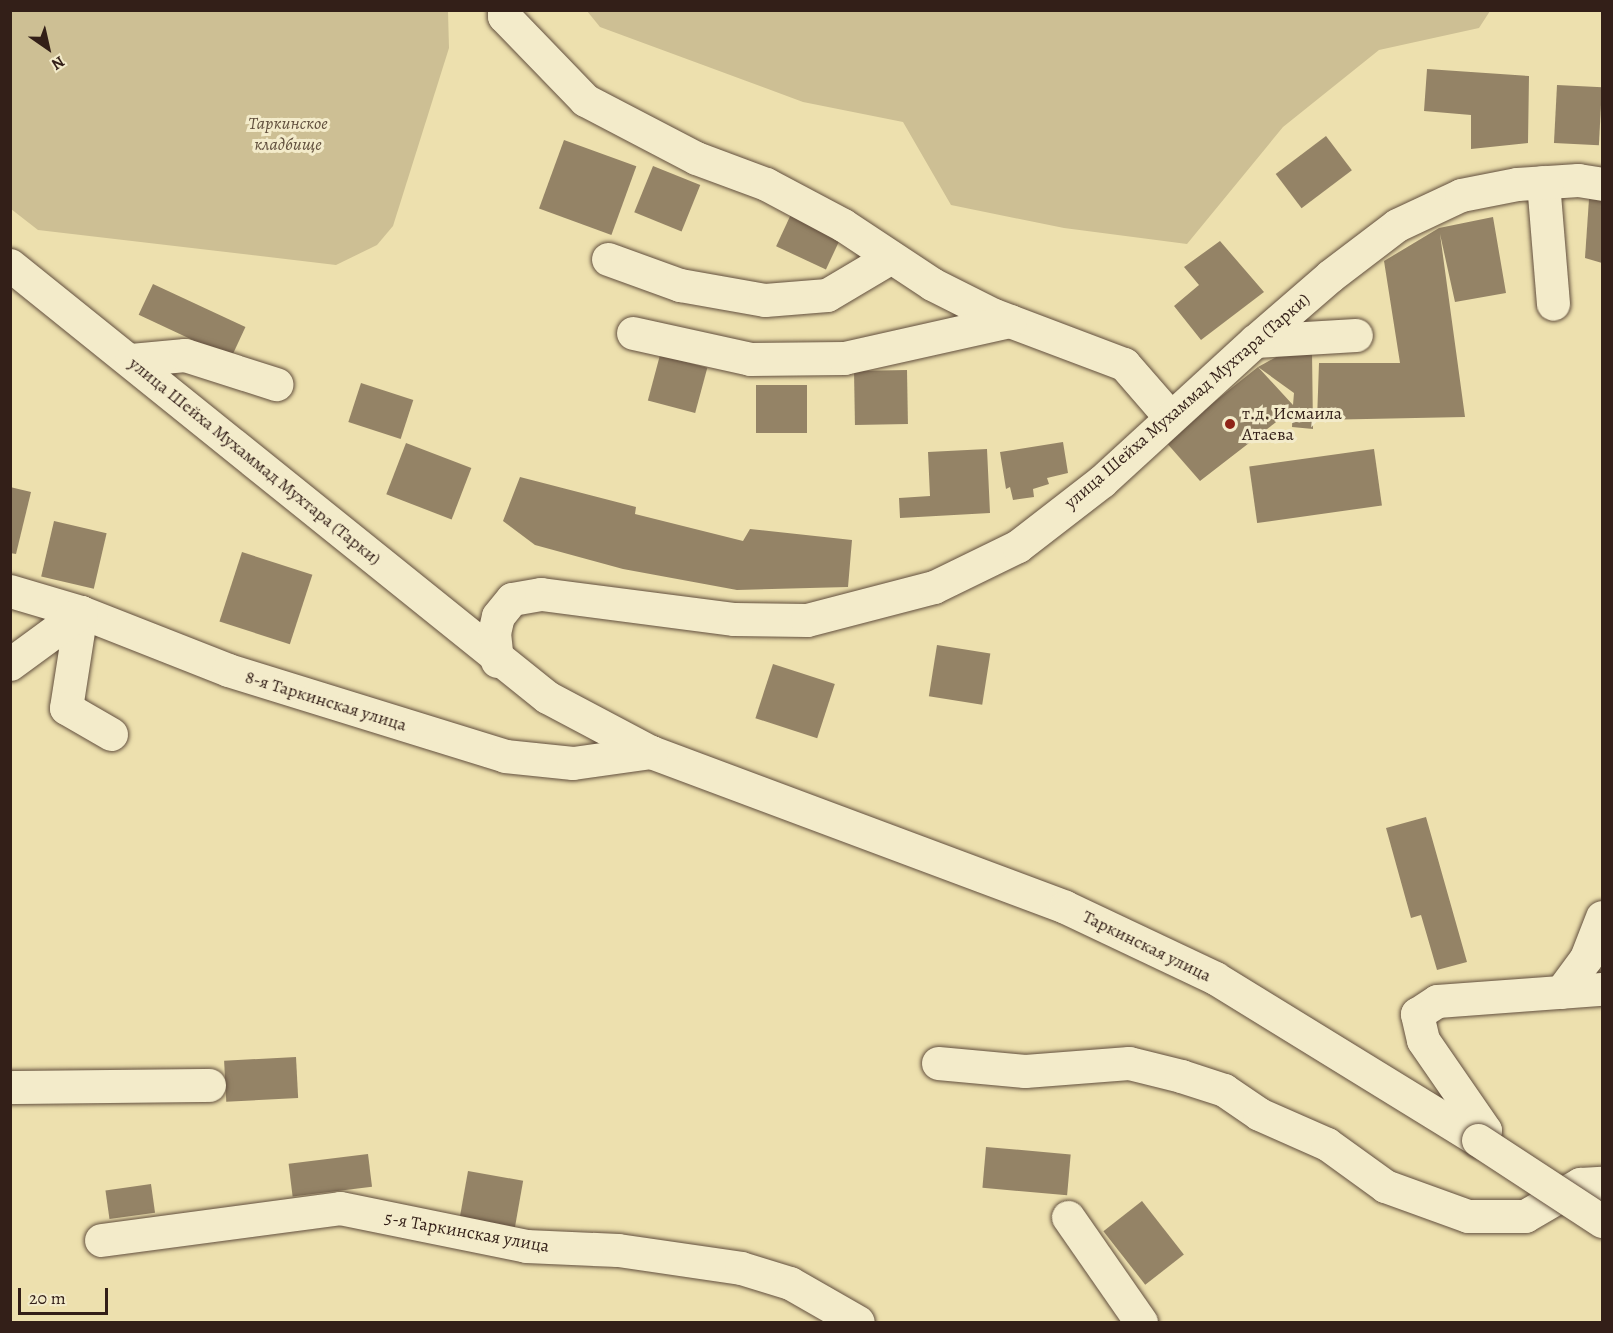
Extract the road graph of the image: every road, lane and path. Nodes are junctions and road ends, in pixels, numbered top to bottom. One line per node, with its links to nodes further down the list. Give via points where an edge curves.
1 (504, 10): 4 (street, via 504,16 585,100 696,159 766,184 843,225)
2 (1543, 182): 3 (street, улица Шейха Мухаммад Мухтара (Тарки), via 1578,180); 7 (street); 11 (street, улица Шейха Мухаммад Мухтара (Тарки), via 1461,195 1397,225 1329,276)
3 (1602, 184)
4 (891, 257): 5 (street, via 827,295 765,300 680,285); 8 (street, via 932,284)
5 (608, 259)
6 (10, 265): 12 (street, улица Шейха Мухаммад Мухтара (Тарки))
7 (1553, 304)
8 (1010, 321): 9 (street, via 844,358 750,359); 14 (street, via 1124,364)
9 (633, 333)
10 (1356, 334): 11 (street)
11 (1255, 341): 14 (street, улица Шейха Мухаммад Мухтара (Тарки))
12 (131, 360): 13 (street, via 185,355); 17 (street, улица Шейха Мухаммад Мухтара (Тарки))
13 (276, 384)
14 (1170, 417): 17 (street, улица Шейха Мухаммад Мухтара (Тарки), via 1102,481 1018,546 934,588 807,620 715,617 541,594 512,599 498,616 494,633)
15 (10, 591): 16 (street, 8-я Таркинская улица)
16 (81, 612): 18 (street); 19 (street, via 66,708); 20 (street, 8-я Таркинская улица, via 228,670 505,756 573,763)
17 (497, 661): 20 (street, улица Шейха Мухаммад Мухтара (Тарки), via 546,698)
18 (10, 664)
19 (111, 734)
20 (651, 753): 27 (street, Таркинская улица, via 1065,907 1215,978)
21 (1602, 917): 23 (street, via 1586,958)
22 (1602, 989): 23 (street)
23 (1561, 992): 27 (street, via 1437,1001 1417,1014 1423,1040 1485,1130)
24 (938, 1063): 28 (street, via 1025,1071 1129,1063 1181,1076 1224,1090 1259,1114 1328,1144 1385,1186 1468,1216 1525,1216 1580,1184)
25 (209, 1085): 26 (street)
26 (10, 1087)
27 (1478, 1140): 30 (street, Таркинская улица, bridge)
28 (1602, 1183)
29 (1068, 1217): 33 (street)
30 (1602, 1221)
31 (100, 1240): 32 (street, 5-я Таркинская улица, via 340,1208 526,1246 618,1250 741,1268 790,1283)
32 (858, 1323)
33 (1141, 1323)

